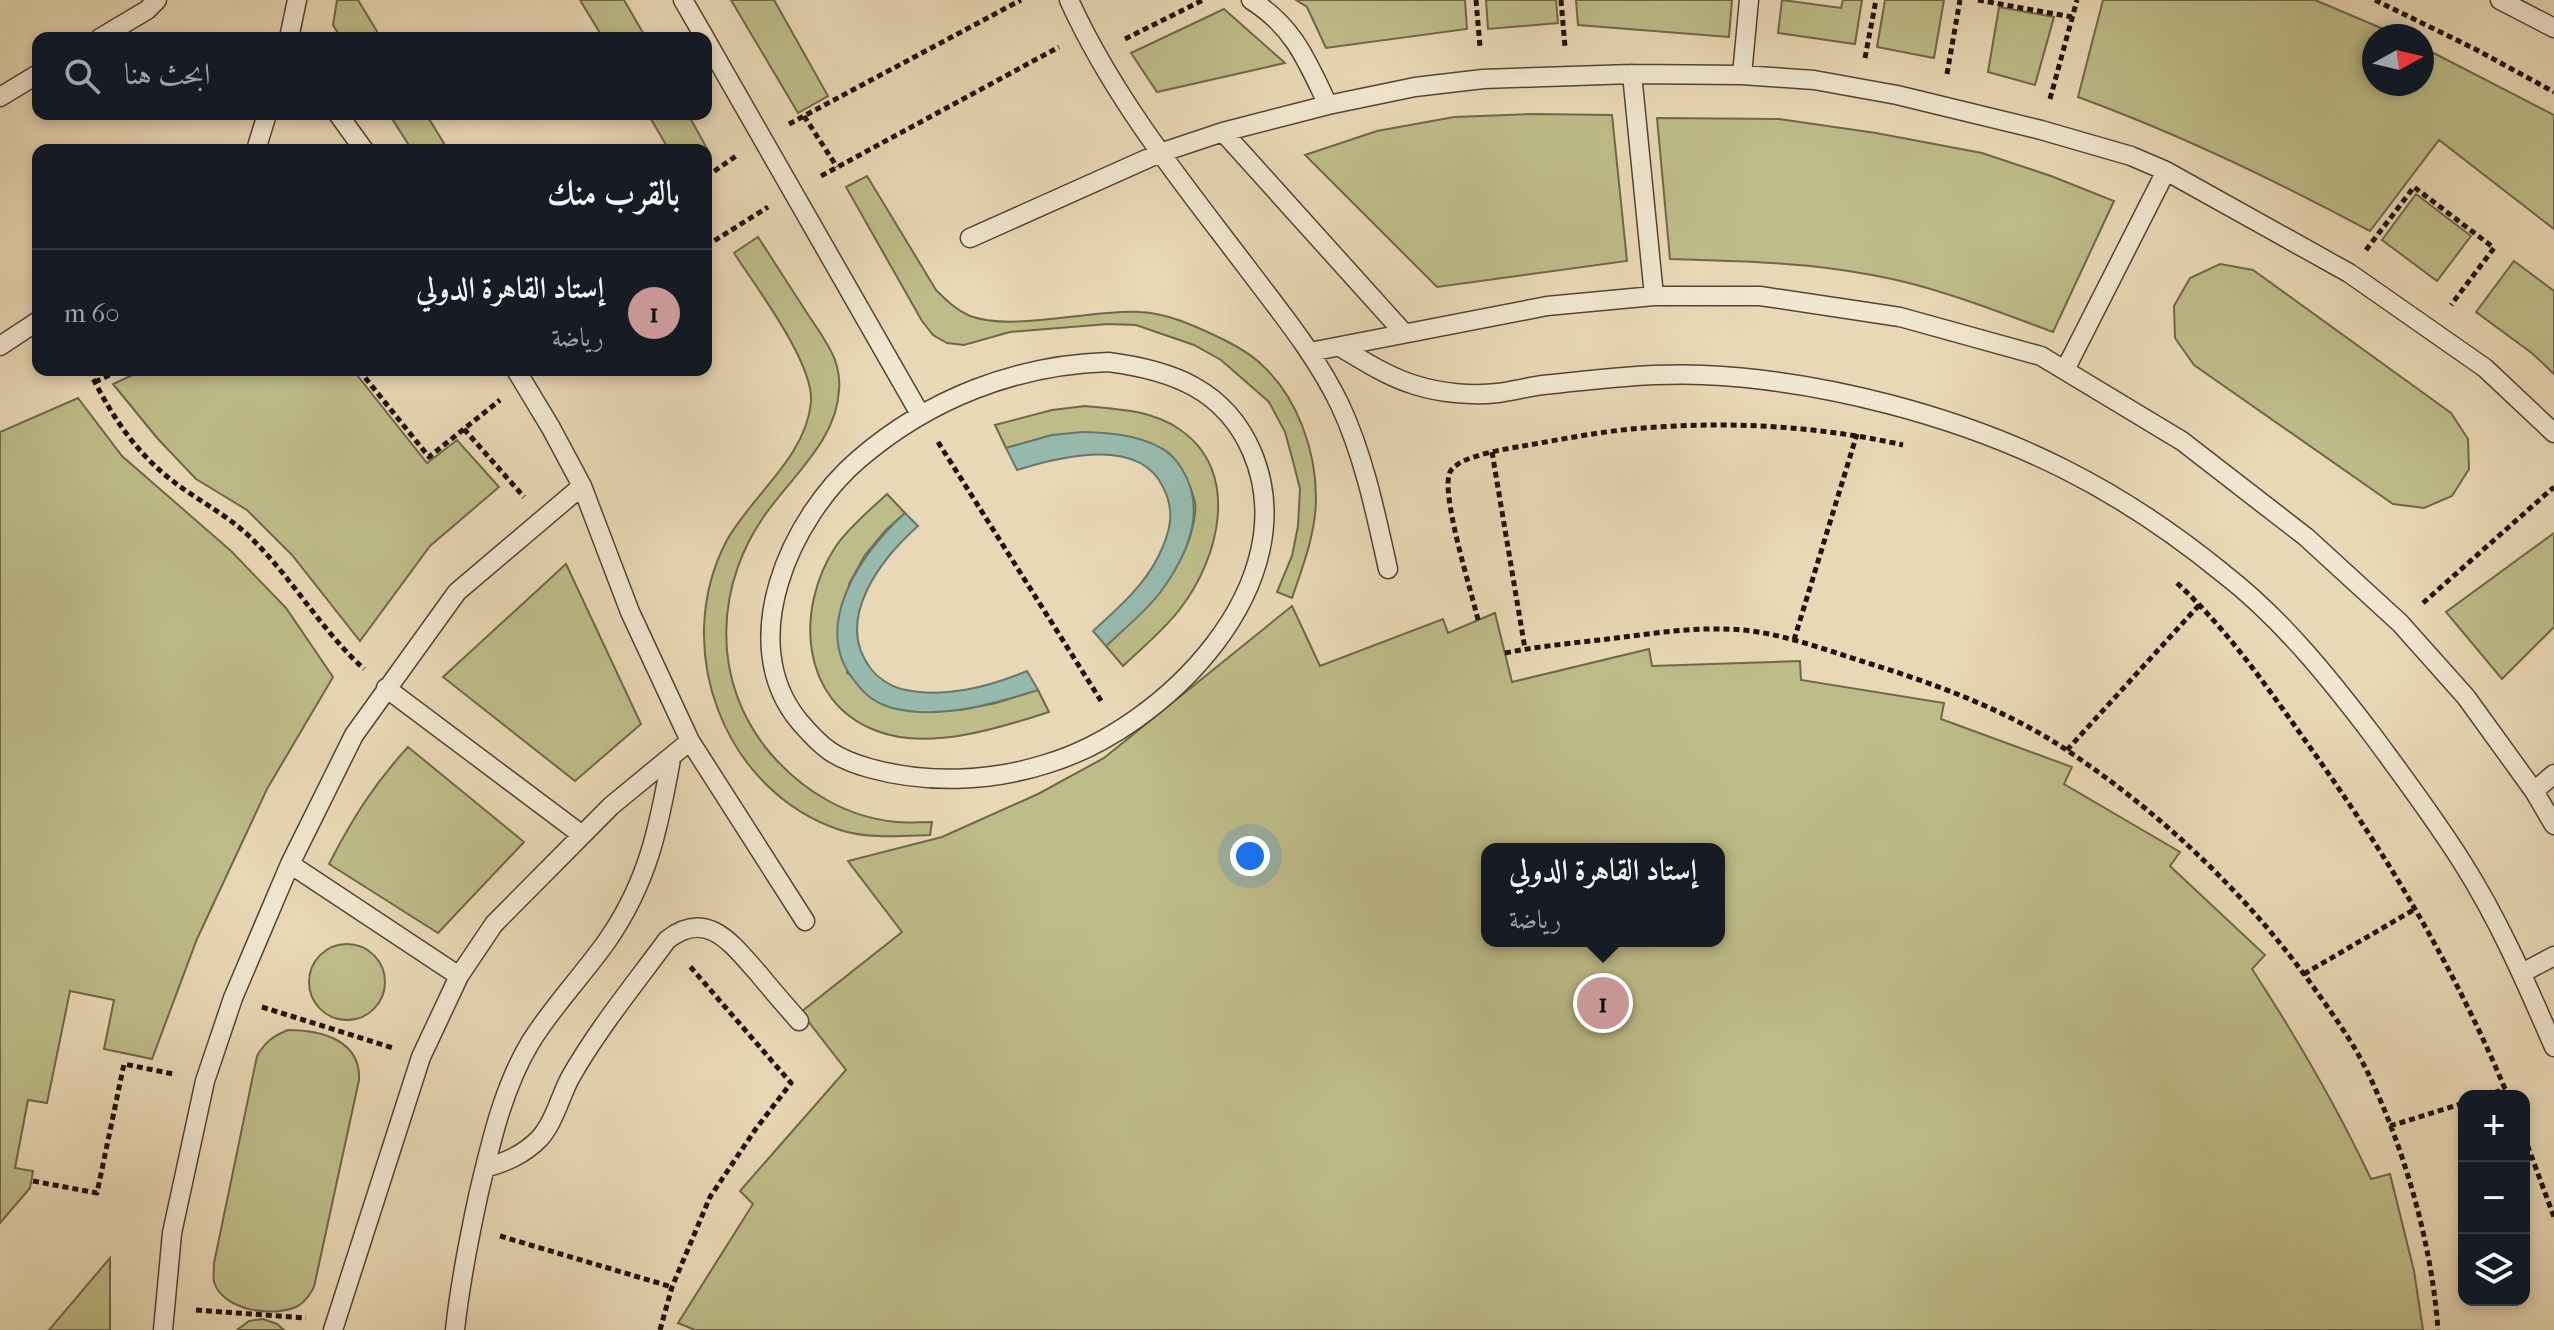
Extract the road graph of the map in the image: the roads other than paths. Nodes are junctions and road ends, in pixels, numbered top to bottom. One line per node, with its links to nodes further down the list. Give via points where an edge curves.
1 (157, 0): 9 (lane)
2 (297, 0): 10 (lane)
3 (683, 0): 11 (lane)
4 (1069, 0): 23 (lane, via 1095,54)
5 (1251, 0): 17 (lane, via 1295,39)
6 (1749, 0): 14 (lane)
7 (2500, 0): 8 (lane)
8 (2554, 28)
9 (110, 32)
10 (290, 32)
11 (701, 32)
12 (712, 51): 34 (lane)
13 (1632, 74): 14 (lane); 17 (lane, via 1483,79); 26 (lane)
14 (1742, 75): 24 (lane, via 1814,80 1941,106 2041,130)
15 (32, 78): 16 (lane)
16 (0, 97)
17 (1328, 105): 20 (lane)
18 (265, 120): 21 (lane)
19 (342, 120): 22 (lane)
20 (1223, 132): 23 (lane); 28 (lane)
21 (258, 144)
22 (360, 144)
23 (1160, 153): 25 (lane); 31 (lane)
24 (2166, 171): 32 (lane); 35 (lane, via 2349,273 2485,368)
25 (970, 238)
26 (1654, 296): 28 (lane, via 1547,306); 32 (lane, via 1760,296 1900,317 2041,356)
27 (32, 325): 29 (lane)
28 (1404, 333): 30 (lane)
29 (0, 346)
30 (1340, 347): 31 (lane); 48 (lane, via 1415,385 1455,393 1655,374 1753,379 1816,389 1985,435 2064,469 2138,512 2225,574 2281,626 2343,696 2401,774 2464,865)
31 (1310, 352): 37 (lane, via 1341,406)
32 (2065, 370): 42 (lane, via 2182,441 2306,537 2400,623 2466,697)
33 (520, 376): 36 (lane)
34 (920, 414): 34 (lane, via 856,461 831,488 791,551 778,586 770,623 779,685 793,713 837,758 907,776 943,779 1047,764 1120,730 1158,702 1227,628 1257,566 1265,501 1247,441 1206,394 1179,377 1144,367 1071,363 996,381)
35 (2554, 433)
36 (582, 486): 38 (lane, via 457,592); 39 (lane, via 630,612)
37 (1388, 569)
38 (386, 688): 44 (lane); 45 (lane, via 354,735)
39 (690, 741): 40 (lane); 46 (lane)
40 (671, 759): 44 (lane); 52 (lane, via 655,844 643,876 609,939 531,1043 506,1097)
41 (2554, 774): 42 (lane)
42 (2534, 791): 43 (lane)
43 (2554, 825)
44 (582, 835): 49 (lane, via 494,924)
45 (290, 864): 49 (lane); 54 (lane, via 233,998 205,1081 172,1233)
46 (805, 921)
47 (2554, 956): 48 (lane)
48 (2522, 973): 51 (lane)
49 (459, 976): 53 (lane, via 421,1057)
50 (799, 1021): 52 (lane, via 717,931 678,931 598,1036 542,1135 526,1151)
51 (2554, 1047)
52 (485, 1168): 55 (lane, via 460,1278)
53 (334, 1325)
54 (163, 1330)
55 (455, 1330)

